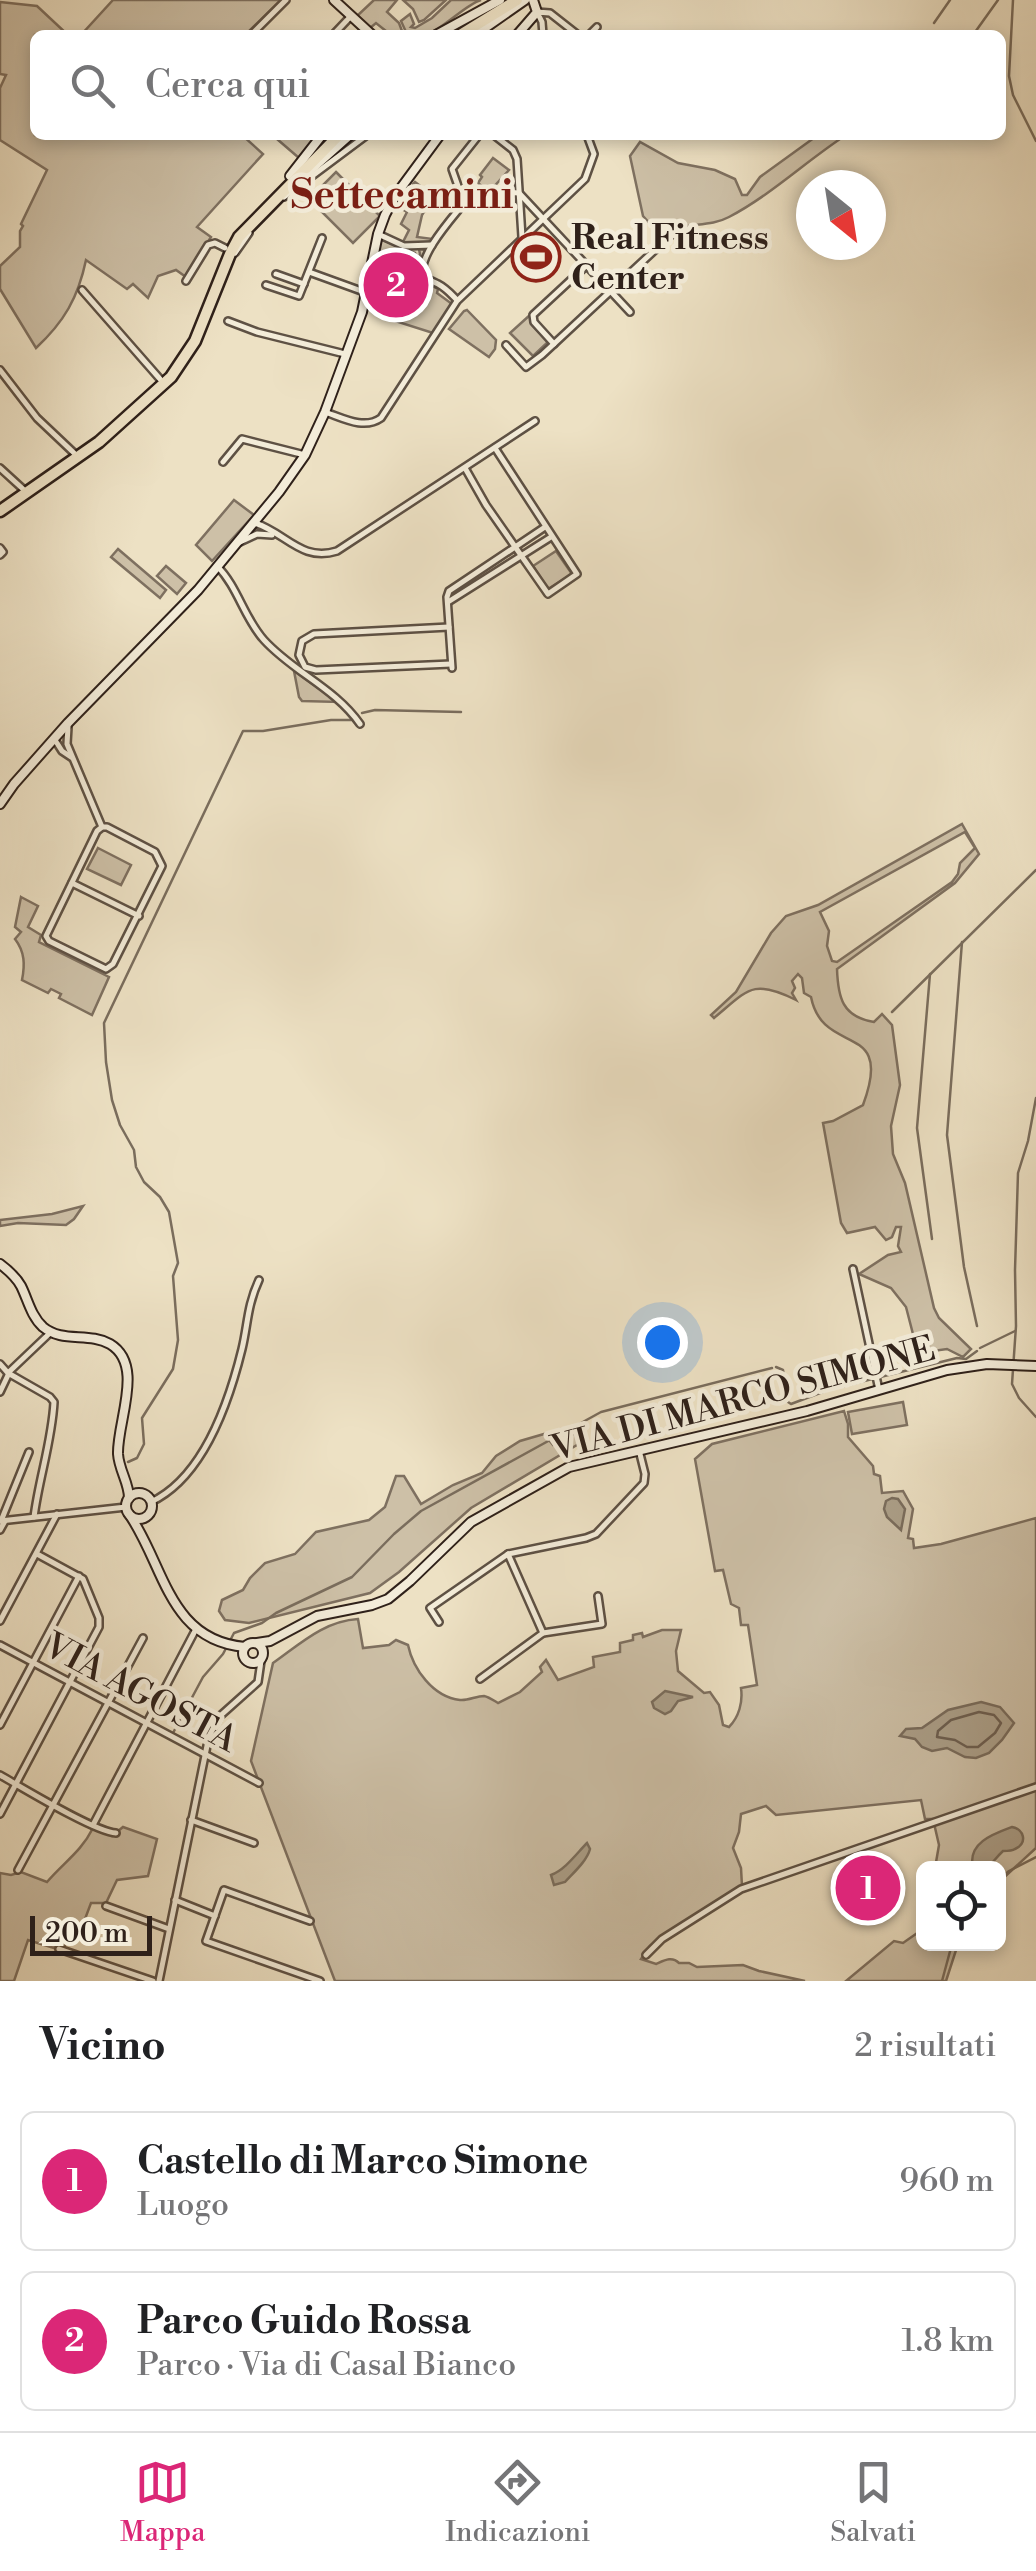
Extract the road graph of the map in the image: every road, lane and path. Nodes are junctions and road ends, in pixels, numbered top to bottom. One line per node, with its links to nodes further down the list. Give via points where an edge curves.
1 (286, 0): 12 (street)
2 (334, 0): 9 (street)
3 (490, 0): 10 (street)
4 (504, 0): 10 (street); 16 (main road)
5 (517, 0): 17 (main road)
6 (526, 0): 18 (street)
7 (534, 0): 8 (street)
8 (537, 12): 19 (street); 20 (street); 21 (street, via 550,12)
9 (351, 16): 13 (street); 14 (street)
10 (466, 18): 15 (street)
11 (596, 27): 22 (street)
12 (256, 30)
13 (338, 30)
14 (366, 30)
15 (445, 30)
16 (459, 30)
17 (468, 30)
18 (482, 30)
19 (522, 30)
20 (542, 30)
21 (572, 30)
22 (594, 30)
23 (318, 140): 32 (street)
24 (326, 140): 32 (main road)
25 (335, 140): 35 (main road)
26 (345, 140): 35 (street)
27 (361, 140): 47 (street, via 259,221)
28 (436, 140): 37 (street, via 392,201)
29 (475, 140): 34 (street, via 452,169)
30 (500, 140): 33 (street, via 516,155)
31 (590, 140): 36 (street, via 589,172)
32 (290, 176): 42 (main road)
33 (518, 193): 34 (street); 36 (street); 40 (street)
34 (464, 203): 41 (street)
35 (269, 204): 47 (main road, via 239,237)
36 (543, 219): 40 (street); 43 (street)
37 (378, 234): 41 (street, via 404,246); 52 (street)
38 (670, 235): 51 (street)
39 (322, 238): 44 (street)
40 (522, 238): 53 (street)
41 (432, 245): 53 (street, via 424,276)
42 (225, 248): 46 (street, via 208,245); 60 (main road, via 186,343)
43 (587, 265): 51 (street); 56 (street, via 534,315)
44 (309, 272): 48 (street); 52 (street)
45 (276, 274): 48 (street)
46 (186, 281)
47 (218, 282): 71 (main road, via 195,340 166,382 93,446)
48 (304, 284): 49 (street, via 299,296)
49 (266, 285)
50 (82, 290): 60 (street)
51 (610, 290): 54 (street); 56 (street)
52 (367, 293): 58 (street)
53 (457, 300): 61 (street, via 380,420 365,424)
54 (630, 312)
55 (228, 321): 58 (street)
56 (554, 344): 57 (street, via 526,367)
57 (506, 345)
58 (347, 354): 61 (street)
59 (0, 370): 64 (street)
60 (160, 380): 64 (main road)
61 (325, 412): 65 (street)
62 (535, 421): 63 (street)
63 (495, 448): 68 (street); 73 (street)
64 (74, 452): 69 (main road)
65 (306, 455): 66 (street, via 242,439); 70 (street)
66 (222, 462)
67 (0, 468): 69 (street)
68 (465, 468): 74 (street, via 332,553 308,552); 76 (street)
69 (18, 489): 71 (main road)
70 (271, 502): 72 (street); 74 (street)
71 (0, 507)
72 (254, 522): 74 (street); 77 (street)
73 (545, 527): 75 (street); 76 (street)
74 (267, 531): 77 (street)
75 (552, 536): 78 (street); 78 (street, via 578,574 548,594)
76 (517, 546): 78 (street); 80 (street)
77 (230, 550): 79 (street)
78 (522, 555): 81 (street)
79 (217, 566): 84 (street); 85 (street, via 260,636)
80 (475, 573): 81 (street); 82 (street, via 450,590)
81 (480, 583): 82 (street)
82 (448, 602): 83 (street)
83 (449, 627): 83 (street, via 452,666 316,670 299,655 302,641 314,634)
84 (68, 723): 86 (street); 87 (street)
85 (360, 724)
86 (54, 738): 87 (street); 88 (street); 89 (street)
87 (67, 744): 90 (street)
88 (62, 751): 89 (street); 90 (street)
89 (35, 760): 91 (street)
90 (76, 763): 92 (street)
91 (0, 804)
92 (102, 827): 93 (street); 94 (street, via 160,858 161,872)
93 (72, 882): 94 (street); 94 (street, via 46,938 96,966 112,966)
94 (138, 916)
95 (0, 1264): 98 (street)
96 (853, 1269): 102 (street)
97 (259, 1280): 108 (street, via 209,1443)
98 (52, 1332): 101 (street); 106 (street, via 103,1341 125,1360 118,1451)
99 (0, 1364): 101 (street)
100 (1031, 1365): 102 (street, VIA DI MARCO SIMONE, via 975,1365)
101 (8, 1373): 103 (street); 111 (street, via 54,1403)
102 (877, 1382): 104 (street, VIA DI MARCO SIMONE, via 807,1411)
103 (0, 1392)
104 (639, 1450): 117 (street, via 643,1484 594,1535); 125 (street, VIA DI MARCO SIMONE, via 552,1475 471,1522 388,1598 317,1616)
105 (28, 1452): 113 (street)
106 (127, 1484): 107 (street); 109 (street)
107 (140, 1493): 108 (street); 109 (street)
108 (151, 1502): 112 (street)
109 (128, 1506): 110 (street); 112 (street); 115 (street)
110 (57, 1514): 111 (street); 116 (street)
111 (34, 1518): 113 (street)
112 (144, 1518): 115 (street)
113 (2, 1521): 114 (street)
114 (0, 1530)
115 (143, 1536): 122 (street, via 170,1598)
116 (36, 1554): 118 (street); 120 (street)
117 (508, 1554): 121 (street, via 430,1608); 123 (street)
118 (80, 1576): 130 (street); 132 (street, via 100,1625)
119 (598, 1596): 123 (street, via 602,1624)
120 (0, 1621)
121 (439, 1622)
122 (196, 1629): 128 (street); 134 (street)
123 (543, 1633): 131 (street)
124 (143, 1638): 133 (street)
125 (274, 1639): 126 (street, VIA DI MARCO SIMONE); 129 (street, VIA DI MARCO SIMONE)
126 (257, 1643): 128 (street, VIA DI MARCO SIMONE); 129 (street)
127 (0, 1646): 130 (street, VIA AGOSTA)
128 (244, 1652): 129 (street)
129 (259, 1659): 136 (street, via 260,1680 218,1718)
130 (33, 1663): 132 (street, VIA AGOSTA); 135 (street)
131 (480, 1679)
132 (70, 1683): 133 (street, VIA AGOSTA); 139 (street)
133 (108, 1704): 134 (street, VIA AGOSTA); 141 (street)
134 (146, 1724): 136 (street, VIA AGOSTA); 144 (street)
135 (0, 1725)
136 (205, 1754): 138 (street, VIA AGOSTA); 143 (street)
137 (0, 1776): 139 (street)
138 (259, 1783)
139 (16, 1784): 141 (street); 142 (street)
140 (1036, 1787): 154 (street, via 741,1889)
141 (55, 1804): 144 (street); 147 (street)
142 (0, 1814)
143 (191, 1820): 146 (street); 148 (street)
144 (93, 1825): 145 (street)
145 (116, 1832)
146 (254, 1843)
147 (18, 1870)
148 (176, 1900): 150 (street); 152 (street)
149 (106, 1906): 152 (street)
150 (215, 1916): 151 (street, via 224,1890); 156 (street, via 206,1940)
151 (310, 1921)
152 (170, 1929): 155 (street)
153 (60, 1948): 155 (street)
154 (646, 1955)
155 (156, 1981)
156 (320, 1981)

